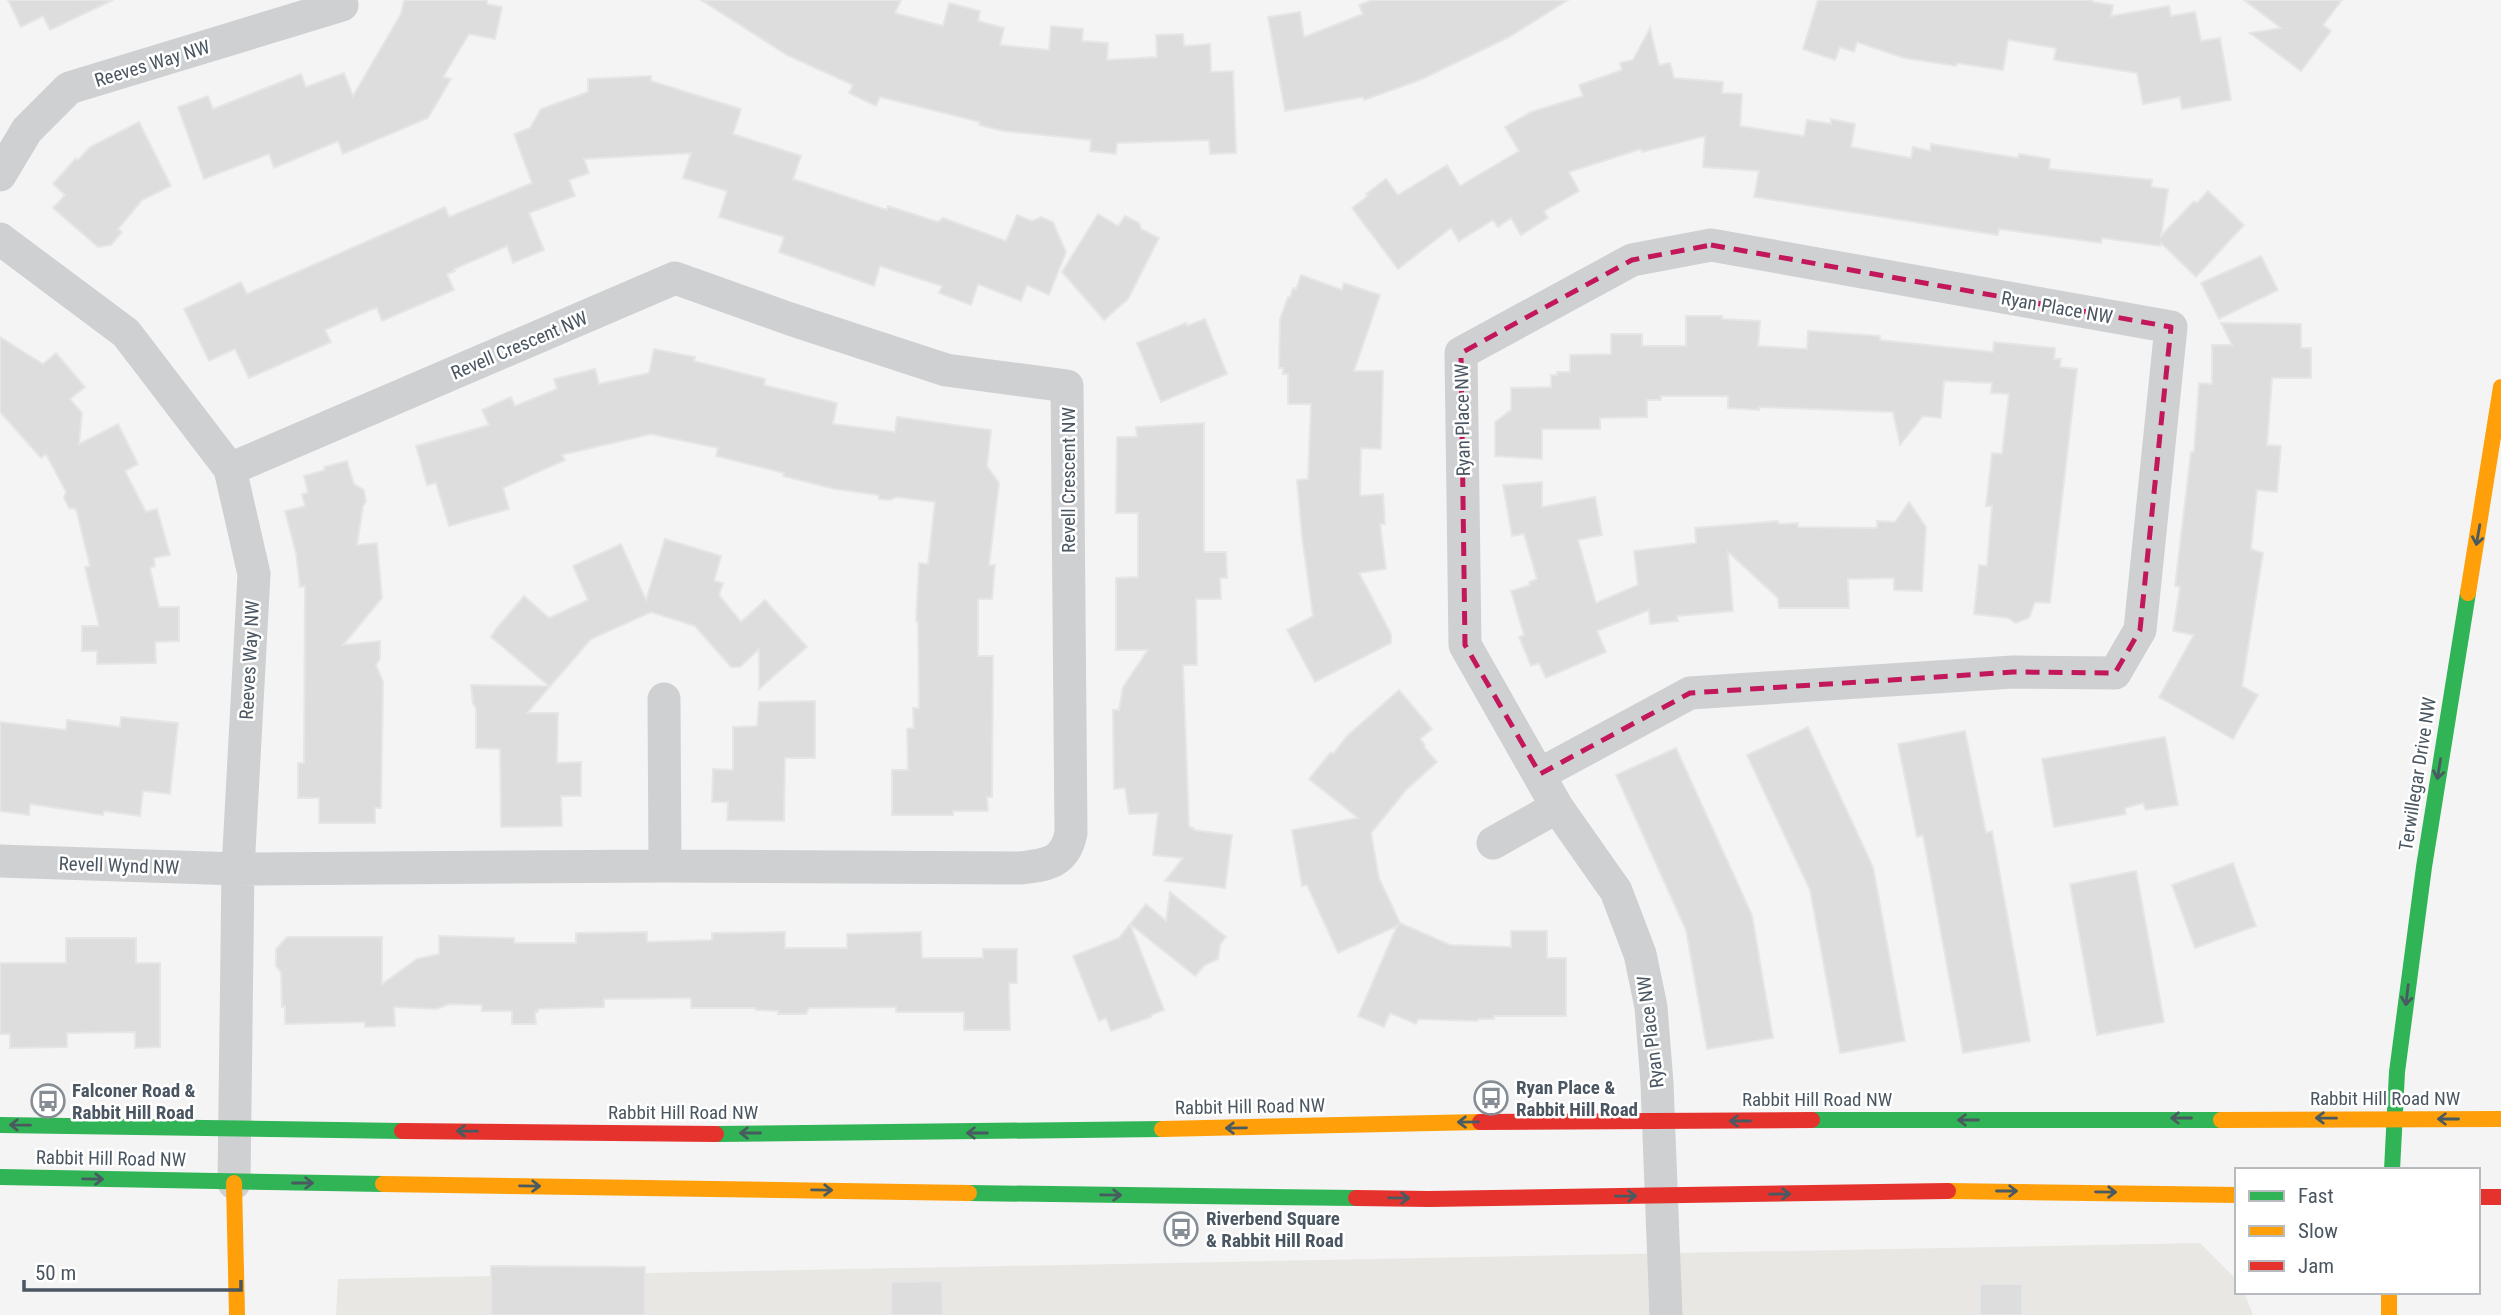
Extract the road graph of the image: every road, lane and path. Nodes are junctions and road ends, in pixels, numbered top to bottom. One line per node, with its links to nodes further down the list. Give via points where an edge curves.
1 (342, 5): 2 (street, Reeves Way NW, via 69,88 27,130)
2 (0, 175)
3 (0, 239): 5 (street, Reeves Way NW, via 126,333)
4 (2501, 387): 13 (main road, Terwillegar Drive NW, one-way to 13, via 2424,867)
5 (230, 470): 11 (street, Revell Crescent NW, via 675,278 946,370 1067,386 1071,833 1062,855 1020,868); 12 (street, Reeves Way NW, via 254,574)
6 (664, 699): 11 (street)
7 (1540, 774): 7 (street, Ryan Place NW, via 1465,645 1461,352 1632,261 1711,245 2171,327 2140,630 2115,673 2013,672 1690,693); 8 (street, Ryan Place NW)
8 (1557, 807): 9 (street); 15 (street, Ryan Place NW, via 1616,891 1640,954 1651,1007)
9 (1493, 844)
10 (0, 862): 12 (street, Revell Wynd NW)
11 (665, 866): 12 (street, Revell Crescent NW)
12 (239, 869): 17 (street, Reeves Way NW)
13 (2395, 1119): 14 (main road, Rabbit Hill Road NW, one-way to 13); 15 (main road, Rabbit Hill Road NW, one-way to 15); 18 (main road, Terwillegar Drive NW)
14 (2501, 1119)
15 (1658, 1121): 17 (main road, Rabbit Hill Road NW, one-way to 17, via 1032,1132 608,1134); 21 (street, Ryan Place NW)
16 (0, 1125): 17 (main road, Rabbit Hill Road NW, one-way to 16)
17 (235, 1128): 20 (street, Reeves Way NW)
18 (2392, 1168)
19 (0, 1177): 20 (main road, Rabbit Hill Road NW, one-way to 20)
20 (234, 1183): 21 (main road, Rabbit Hill Road NW, one-way to 21, via 1429,1199); 26 (main road)
21 (1663, 1195): 22 (main road, Rabbit Hill Road NW, one-way to 22, via 2025,1191); 27 (street, Ryan Place NW)
22 (2235, 1195)
23 (2480, 1197): 24 (main road)
24 (2501, 1197)
25 (2389, 1294): 28 (main road)
26 (237, 1315)
27 (1667, 1315)
28 (2389, 1315)

